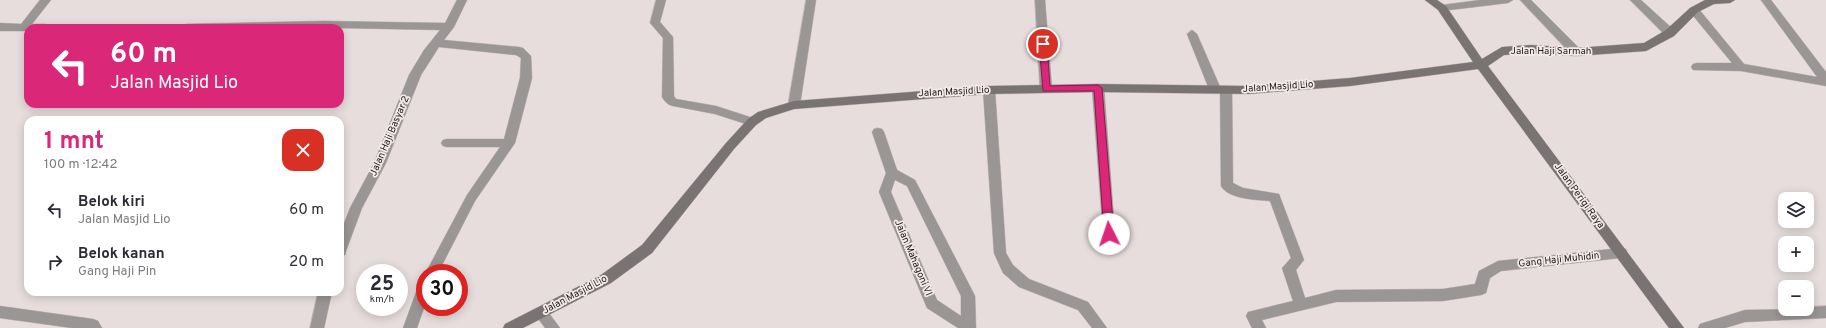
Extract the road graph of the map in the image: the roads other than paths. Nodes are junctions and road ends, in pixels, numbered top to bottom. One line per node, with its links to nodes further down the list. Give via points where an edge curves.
1 (46, 0): 14 (street)
2 (462, 0): 17 (street, Jalan Haji Basyar 2)
3 (661, 0): 32 (street, via 655,22 668,38 668,97 673,102 716,110)
4 (811, 0): 31 (street)
5 (1040, 0): 28 (street)
6 (1430, 0): 12 (street)
7 (1508, 0): 12 (street)
8 (1525, 0): 22 (street)
9 (1635, 0): 19 (street)
10 (1730, 0): 13 (street, Jalan Haji Sarmah, via 1712,1)
11 (1766, 0): 26 (street)
12 (1442, 8): 23 (street, Jalan Perigi Raya)
13 (1694, 10): 19 (street, Jalan Haji Sarmah); 24 (street)
14 (27, 24)
15 (344, 25): 17 (street)
16 (0, 27): 18 (street)
17 (449, 27): 21 (street, Jalan Haji Basyar 2)
18 (24, 28)
19 (1670, 33): 22 (street, Jalan Haji Sarmah, via 1646,47)
20 (1192, 34): 29 (street)
21 (437, 43): 35 (street, via 519,51 526,56 526,78); 38 (street, Jalan Haji Basyar 2, via 415,75 380,163 356,208)
22 (1576, 52): 23 (street, Jalan Haji Sarmah, via 1531,49 1502,51)
23 (1481, 65): 29 (street, Jalan Masjid Lio, via 1350,82 1248,90); 39 (street, Jalan Perigi Raya)
24 (1741, 67): 25 (street); 26 (street)
25 (1696, 68)
26 (1826, 81)
27 (1098, 88): 28 (street, Jalan Masjid Lio); 29 (street, Jalan Masjid Lio); 37 (street)
28 (1046, 89): 30 (street, Jalan Masjid Lio)
29 (1220, 89): 42 (street, via 1227,186 1241,193 1275,197 1298,260 1289,268)
30 (990, 90): 31 (street, Jalan Masjid Lio); 53 (street, via 1000,253 1008,269 1024,283 1083,306)
31 (794, 105): 32 (street, Jalan Masjid Lio, via 762,115)
32 (752, 122): 46 (street, Jalan Masjid Lio, via 647,249 606,279)
33 (878, 132): 36 (street)
34 (447, 143): 35 (street)
35 (509, 143): 40 (street, via 471,198)
36 (892, 173): 47 (street, Jalan Mahagoni VI, via 911,183 968,296); 47 (street, Jalan Mahagoni VI, via 885,192 932,304)
37 (1109, 234)
38 (344, 240)
39 (1621, 253): 42 (street, Gang Haji Muhidin, via 1498,266 1484,275 1481,289 1443,295 1336,296); 55 (street, Jalan Perigi Raya)
40 (436, 264)
41 (324, 296): 49 (street)
42 (1300, 305): 54 (street, via 1253,316)
43 (0, 312): 48 (street, via 93,325)
44 (416, 312): 50 (street)
45 (1826, 312): 56 (street, via 1745,316)
46 (541, 313): 51 (street, Jalan Masjid Lio); 52 (street)
47 (969, 327)
48 (95, 328)
49 (317, 328)
50 (410, 328)
51 (510, 328)
52 (553, 328)
53 (1100, 328)
54 (1259, 328)
55 (1677, 328)
56 (1705, 328)

